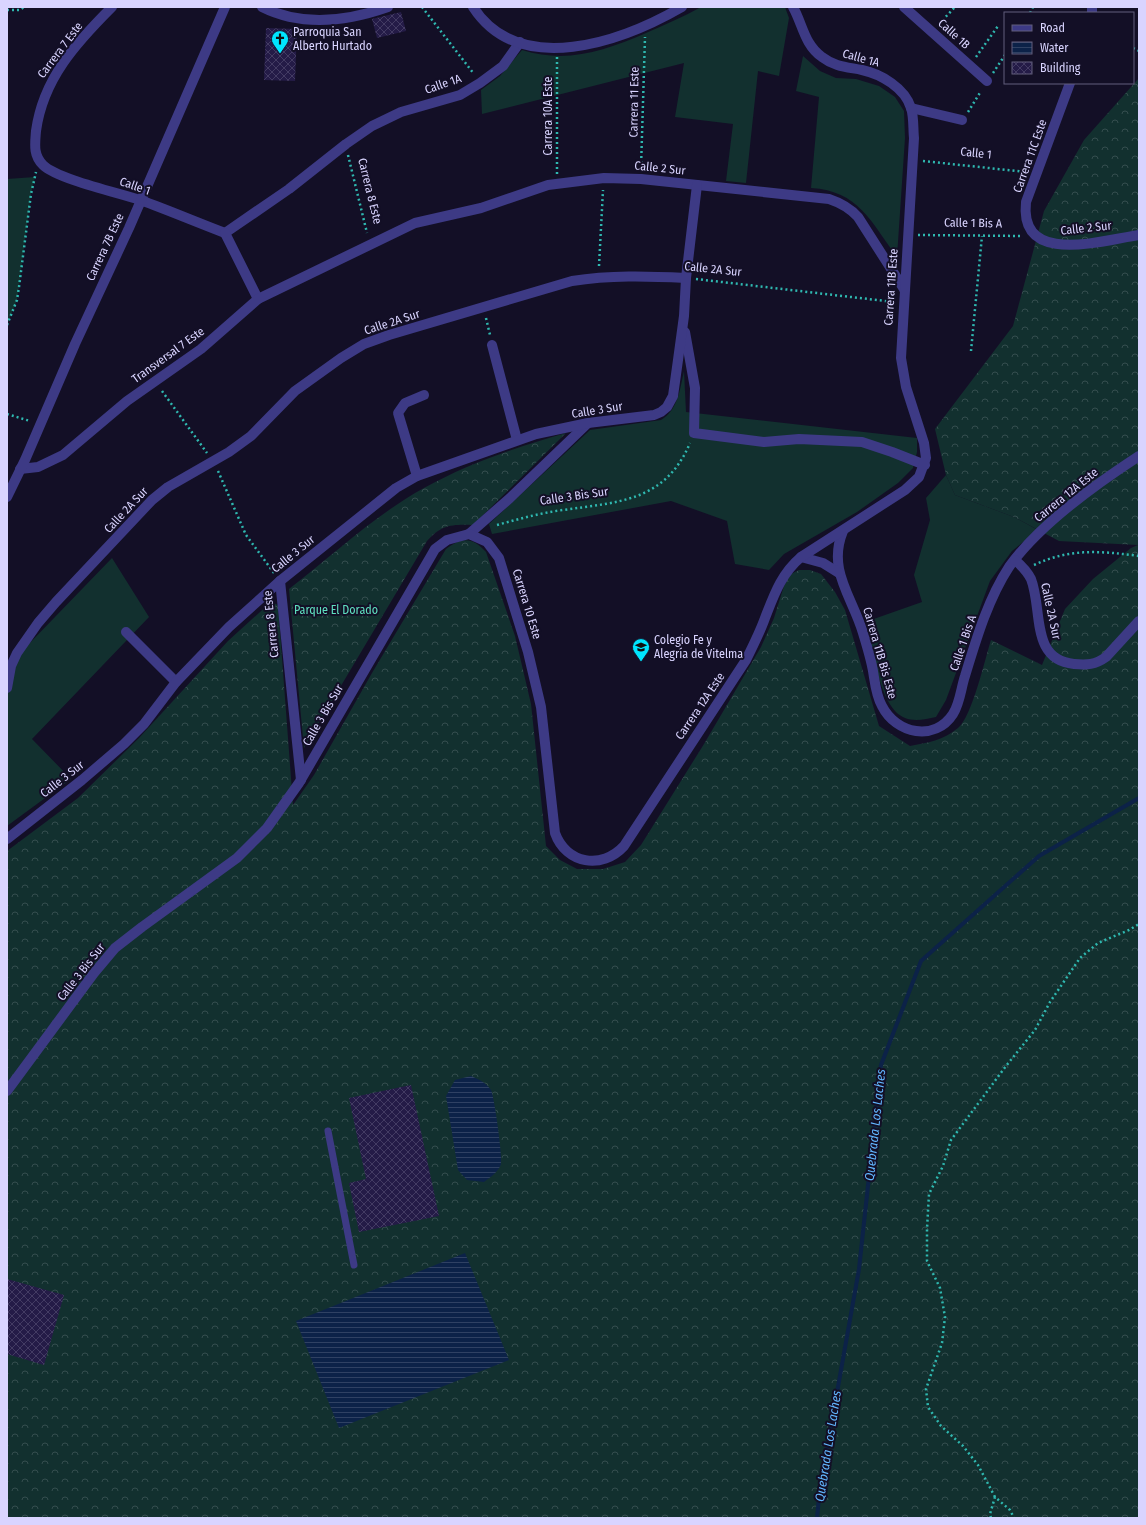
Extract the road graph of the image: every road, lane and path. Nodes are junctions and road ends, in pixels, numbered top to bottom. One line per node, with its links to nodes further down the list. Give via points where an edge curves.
1 (24, 7): 12 (path, via 20,10)
2 (112, 7): 25 (street, Carrera 7 Este, via 78,44 47,89 40,111 35,143 35,152)
3 (225, 7): 32 (street, Carrera 7B Este)
4 (262, 7): 5 (street, via 301,18 332,20 363,15)
5 (388, 7)
6 (422, 7): 20 (path)
7 (473, 7): 16 (street, via 496,30)
8 (682, 7): 13 (street)
9 (793, 7): 22 (street, Calle 1A, via 808,42 821,56 837,66 868,71 886,79 900,92)
10 (904, 7): 15 (street, Calle 1B)
11 (955, 7): 15 (path)
12 (7, 10)
13 (645, 26): 17 (street, via 605,42); 29 (path, Carrera 11 Este)
14 (998, 26): 18 (path)
15 (932, 32): 18 (street, Calle 1B)
16 (520, 42): 17 (street, via 544,48); 20 (street, Calle 1A, via 502,66)
17 (557, 48): 30 (path, Carrera 10A Este)
18 (969, 65): 19 (street, Calle 1B)
19 (987, 81)
20 (480, 83): 24 (street, Calle 1A, via 460,95 386,118)
21 (1070, 84): 27 (street, Carrera 11C Este)
22 (911, 108): 23 (street); 26 (street, Carrera 11B Este, via 914,138)
23 (962, 120)
24 (346, 144): 33 (street, Calle 1A, via 290,189); 38 (path, Carrera 8 Este)
25 (40, 160): 32 (street, Calle 1, via 44,166 64,176); 46 (path, via 31,194 17,300)
26 (912, 160): 27 (path, Calle 1); 34 (street, Carrera 11B Este)
27 (1036, 173): 37 (street, Carrera 11C Este, via 1025,209 1028,224)
28 (604, 178): 29 (street, Calle 2 Sur); 30 (street, Calle 2 Sur); 39 (path)
29 (641, 179): 31 (street, Calle 2 Sur)
30 (557, 183): 38 (street, Calle 2 Sur, via 481,208 415,223)
31 (697, 185): 40 (street); 41 (street, Calle 2 Sur, via 838,201 858,217)
32 (141, 201): 33 (street, Calle 1); 53 (street, Carrera 7B Este)
33 (225, 233): 42 (street)
34 (908, 235): 36 (path, Calle 1 Bis A); 41 (street, Carrera 11B Este)
35 (1139, 235): 37 (street, Calle 2 Sur, via 1062,245 1042,241)
36 (982, 236): 37 (path, Calle 1 Bis A); 48 (path)
37 (1038, 236)
38 (373, 242): 42 (street, Transversal 7 Este)
39 (598, 277): 40 (street, Calle 2A Sur); 44 (street, Calle 2A Sur, via 572,281)
40 (686, 278): 43 (path, Calle 2A Sur); 45 (street)
41 (904, 289): 43 (street, Carrera 11B Este)
42 (258, 299): 49 (street, Transversal 7 Este, via 201,349)
43 (904, 303): 58 (street, Carrera 11B Este, via 901,358 906,387 924,443)
44 (483, 308): 47 (path); 57 (street, Calle 2A Sur, via 389,335 352,351 295,391 251,436)
45 (684, 316): 52 (street, Calle 3 Sur, via 673,396 665,410 654,415); 54 (street, via 684,330 695,388)
46 (7, 325)
47 (492, 345): 55 (street)
48 (971, 351)
49 (155, 381): 57 (path, Carrera 8 Este); 59 (street, Transversal 7 Este, via 63,455 38,467)
50 (424, 395): 60 (street, via 405,403 398,413)
51 (7, 414): 53 (path)
52 (588, 423): 55 (street, Calle 3 Sur); 64 (street)
53 (40, 424): 59 (street, Carrera 7B Este)
54 (694, 433): 58 (street, via 758,442 799,439 862,442); 62 (path, Calle 3 Bis Sur, via 686,453 674,471 658,485 638,496 616,503 539,514)
55 (517, 440): 60 (street, Calle 3 Sur)
56 (1139, 456): 67 (street, Carrera 12A Este, via 1070,507 1026,545)
57 (213, 461): 70 (path, Carrera 8 Este, via 246,535); 73 (street, Calle 2A Sur, via 168,488 144,507 56,602)
58 (925, 465): 63 (street, Carrera 12A Este, via 914,483)
59 (20, 469): 61 (street, Carrera 7B Este)
60 (417, 476): 70 (street, Calle 3 Sur, via 396,488)
61 (7, 497)
62 (490, 528)
63 (843, 531): 66 (street, Carrera 12A Este); 69 (street, Carrera 11B Bis Este, via 837,552)
64 (469, 534): 77 (street, Calle 3 Bis Sur, via 454,536 435,549); 79 (street, Carrera 10 Este, via 487,542 496,552 501,564 528,652 540,707 555,833 561,845)
65 (1139, 556): 68 (path, via 1100,551 1072,552 1046,559)
66 (801, 557): 69 (street, via 823,563); 79 (street, Carrera 12A Este, via 789,568 778,584 746,660 624,846 608,858 596,862 582,860)
67 (1015, 560): 68 (street, Calle 2A Sur); 76 (street, Calle 1 Bis A, via 1003,577 982,625 956,708 945,724)
68 (1025, 569): 71 (street, Calle 2A Sur, via 1035,595 1042,642 1053,657 1068,664 1089,666 1106,657)
69 (839, 573): 76 (street, Carrera 11B Bis Este, via 862,629 878,697 886,713 906,730)
70 (280, 581): 74 (street, Calle 3 Sur, via 228,626); 77 (street, Carrera 8 Este)
71 (1137, 626)
72 (126, 632): 74 (street)
73 (9, 667): 75 (street, Calle 2A Sur)
74 (176, 682): 78 (street, Calle 3 Sur, via 144,724 124,744)
75 (7, 688)
76 (933, 730)
77 (301, 780): 81 (street, Calle 3 Bis Sur, via 267,828 237,858 116,948 94,973)
78 (7, 839)
79 (570, 854)
80 (1139, 924): 84 (path, via 1098,943 1080,958 1050,1002 1035,1030 951,1140 943,1166 929,1194 927,1261 940,1288 945,1317 942,1343 926,1389 928,1407 941,1426 963,1446 978,1465)
81 (7, 1091)
82 (328, 1131): 83 (lane)
83 (354, 1265)
84 (995, 1497): 85 (path); 86 (path, via 1010,1510)
85 (991, 1518)
86 (1014, 1518)

